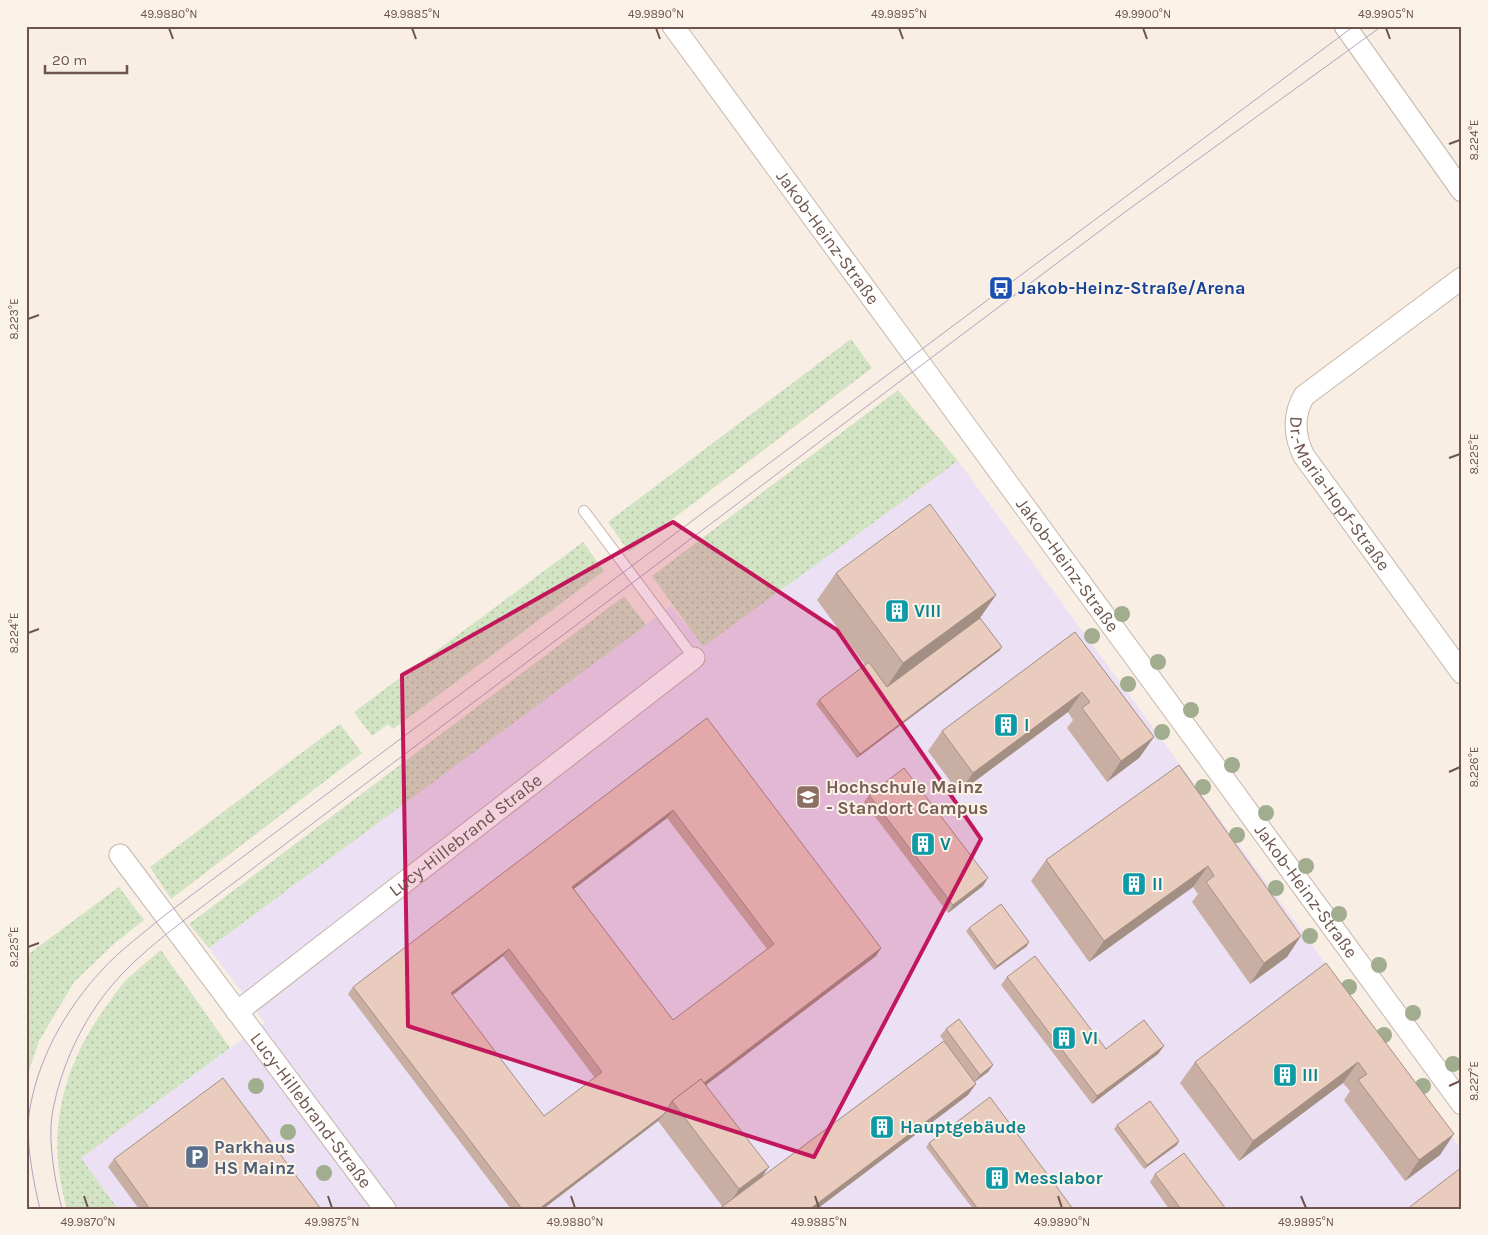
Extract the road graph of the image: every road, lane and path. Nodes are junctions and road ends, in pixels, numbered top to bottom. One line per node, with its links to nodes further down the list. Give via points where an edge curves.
1 (673, 26): 10 (street, Jakob-Heinz-Straße)
2 (1345, 26): 3 (street)
3 (1462, 191)
4 (1462, 278): 7 (street, Dr.-Maria-Hopf-Straße, via 1304,396 1298,405 1295,428 1304,456)
5 (584, 512): 6 (lane)
6 (694, 658): 9 (street, Lucy-Hillebrand Straße)
7 (1462, 673)
8 (120, 855): 9 (street, Lucy-Hillebrand-Straße)
9 (237, 1012): 11 (street, Lucy-Hillebrand-Straße)
10 (1462, 1104)
11 (385, 1209)

